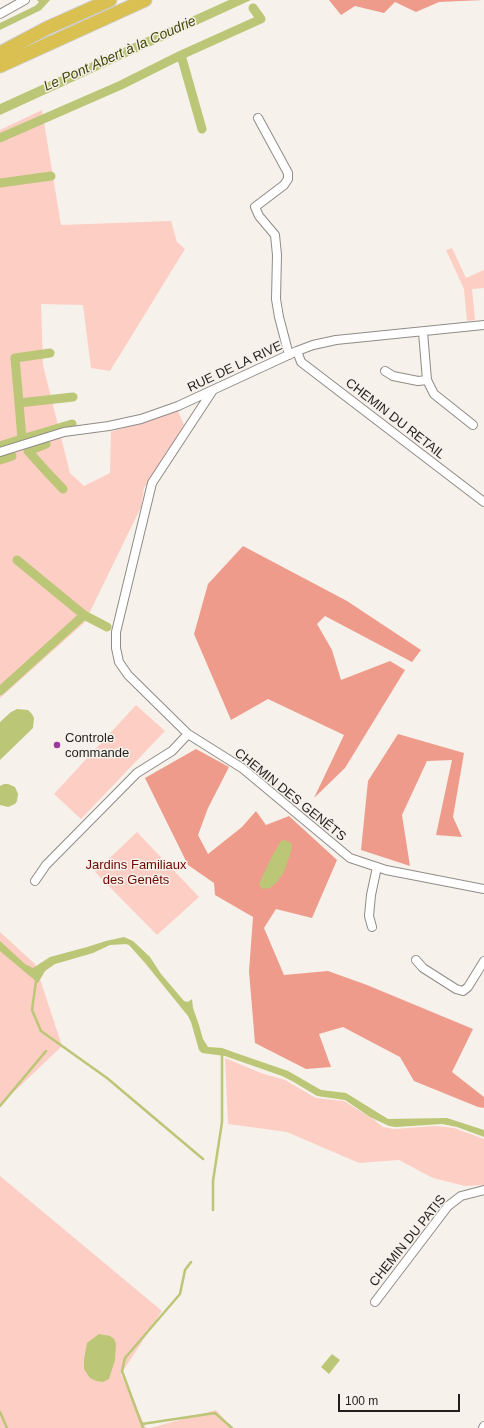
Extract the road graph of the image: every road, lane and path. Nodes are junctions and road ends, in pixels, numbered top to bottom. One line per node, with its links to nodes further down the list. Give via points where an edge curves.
1 (25, 0): 4 (street)
2 (110, 0): 5 (highway, via 47,28)
3 (145, 0): 6 (highway)
4 (0, 14)
5 (0, 53)
6 (0, 66)
7 (258, 118): 11 (street, via 288,173 284,185 255,207 275,235 276,299)
8 (484, 325): 9 (street, RUE DE LA RIVE)
9 (423, 332): 10 (street, RUE DE LA RIVE, via 336,340); 13 (street)
10 (297, 351): 11 (street, RUE DE LA RIVE); 17 (street, CHEMIN DU RETAIL, via 301,362)
11 (289, 355): 14 (street, RUE DE LA RIVE)
12 (385, 372): 13 (street, via 411,380)
13 (427, 380): 15 (street, via 434,394)
14 (213, 390): 16 (street, RUE DE LA RIVE, via 141,420 64,432); 18 (street, CHEMIN DES GENÊTS, via 152,483 116,632 119,662 128,675)
15 (473, 425)
16 (0, 452)
17 (484, 502)
18 (188, 734): 19 (street, CHEMIN DES GENÊTS, via 242,768 344,854); 20 (street, via 172,751 137,773 46,865)
19 (377, 867): 21 (street, CHEMIN DES GENÊTS); 22 (street, via 369,916)
20 (35, 881)
21 (484, 889)
22 (372, 927)
23 (416, 960): 24 (street, via 423,968 463,991)
24 (484, 960)
25 (484, 1190): 26 (street, CHEMIN DU PATIS, via 461,1196 448,1206)
26 (375, 1302)

